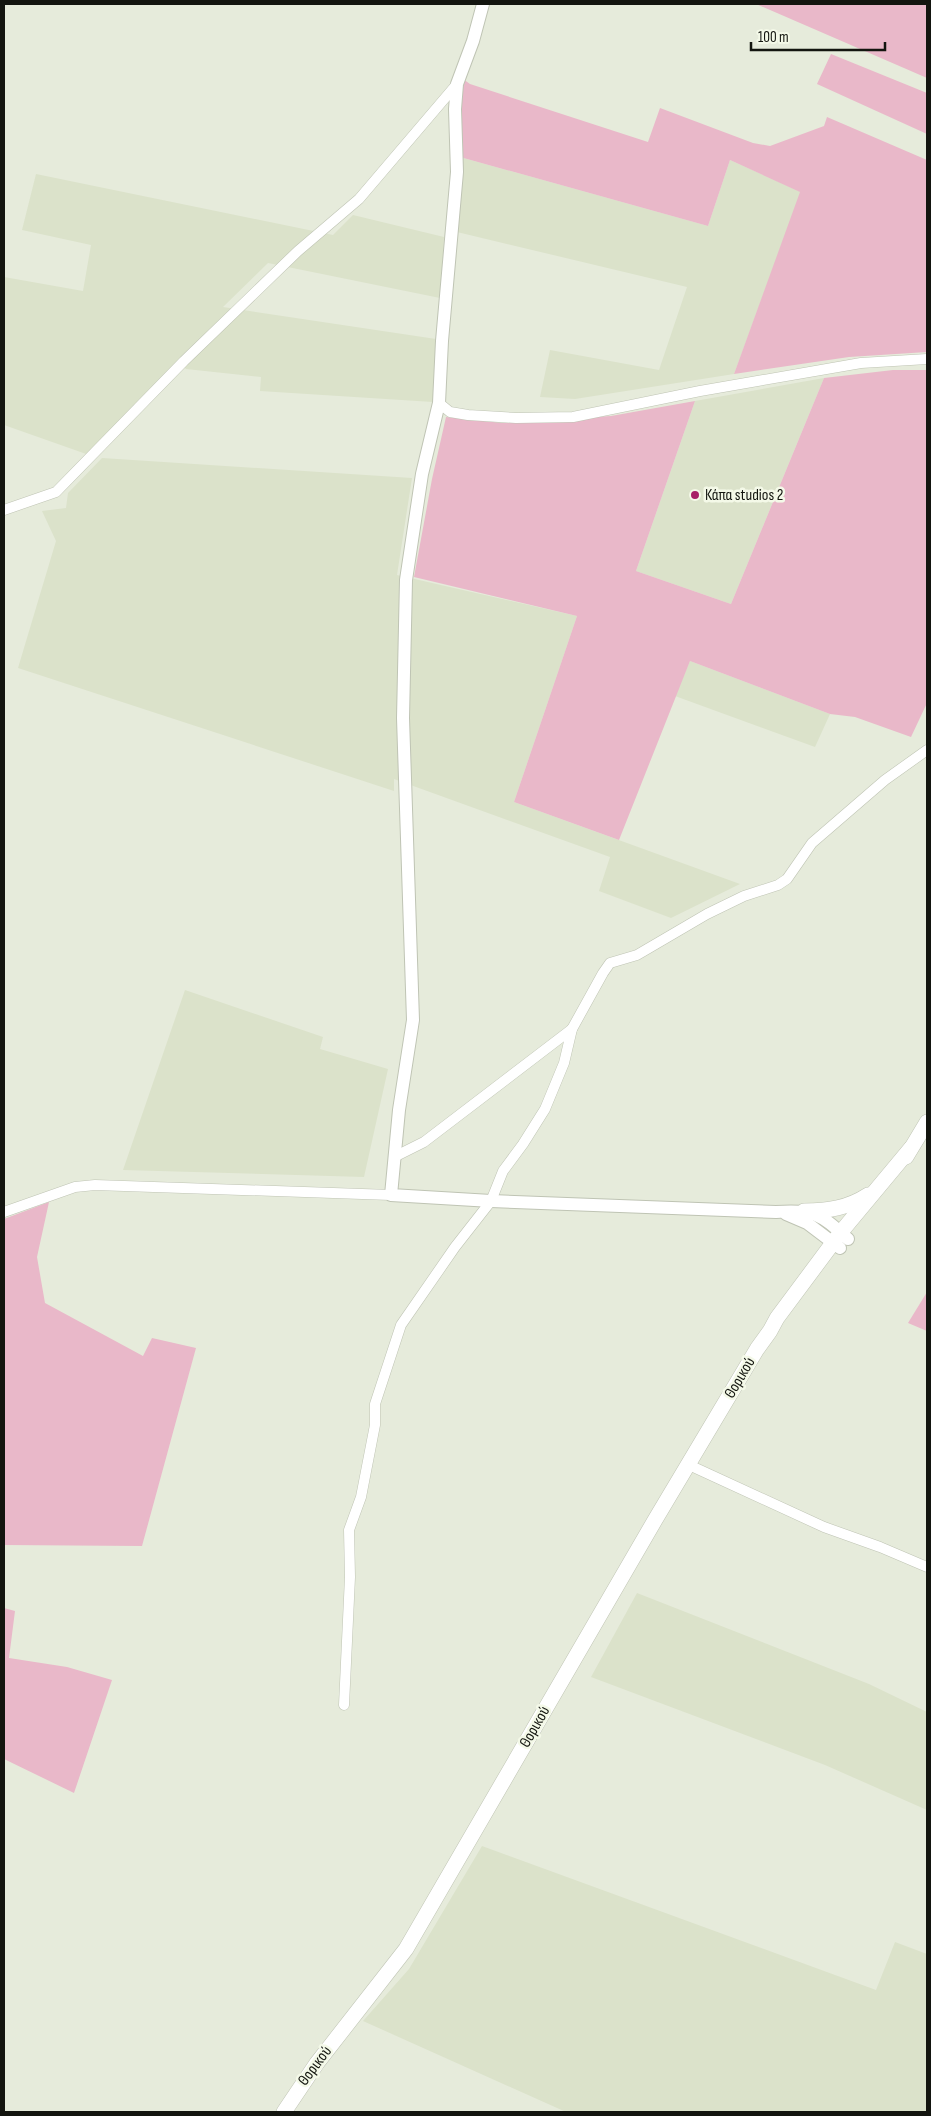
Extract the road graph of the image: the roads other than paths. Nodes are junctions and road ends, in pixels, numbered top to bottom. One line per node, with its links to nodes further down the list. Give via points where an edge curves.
1 (483, 4): 2 (street)
2 (457, 84): 4 (street, via 456,172); 5 (street, via 360,199 298,252 184,361 56,492)
3 (927, 359): 4 (street, via 861,363 573,416 516,418 468,415 450,412)
4 (439, 403): 10 (street, via 422,474 406,580 404,718 412,1020)
5 (4, 510)
6 (927, 750): 7 (street, via 885,780 812,843 787,879 707,914 637,955 610,964)
7 (572, 1029): 10 (street, via 424,1142); 13 (street, via 564,1063 545,1109 503,1171)
8 (927, 1122): 9 (main road, Θορικού)
9 (911, 1148): 11 (main road, Θορικού); 17 (main road, Θορικού, via 880,1197)
10 (394, 1157): 12 (street)
11 (886, 1179): 14 (main road, via 873,1192 840,1208); 17 (main road, Θορικού)
12 (391, 1195): 13 (street); 15 (street, via 96,1185 75,1187)
13 (491, 1201): 16 (street); 20 (street, via 401,1325 375,1404 375,1425 362,1497 350,1530)
14 (804, 1211): 16 (street); 17 (street, via 821,1216)
15 (4, 1212)
16 (776, 1212): 17 (street, via 807,1223)
17 (841, 1241): 18 (main road, Θορικού, via 776,1318)
18 (689, 1465): 19 (street, via 806,1520); 21 (main road, Θορικού, via 406,1949 317,2063)
19 (927, 1567)
20 (344, 1705)
21 (284, 2112)

